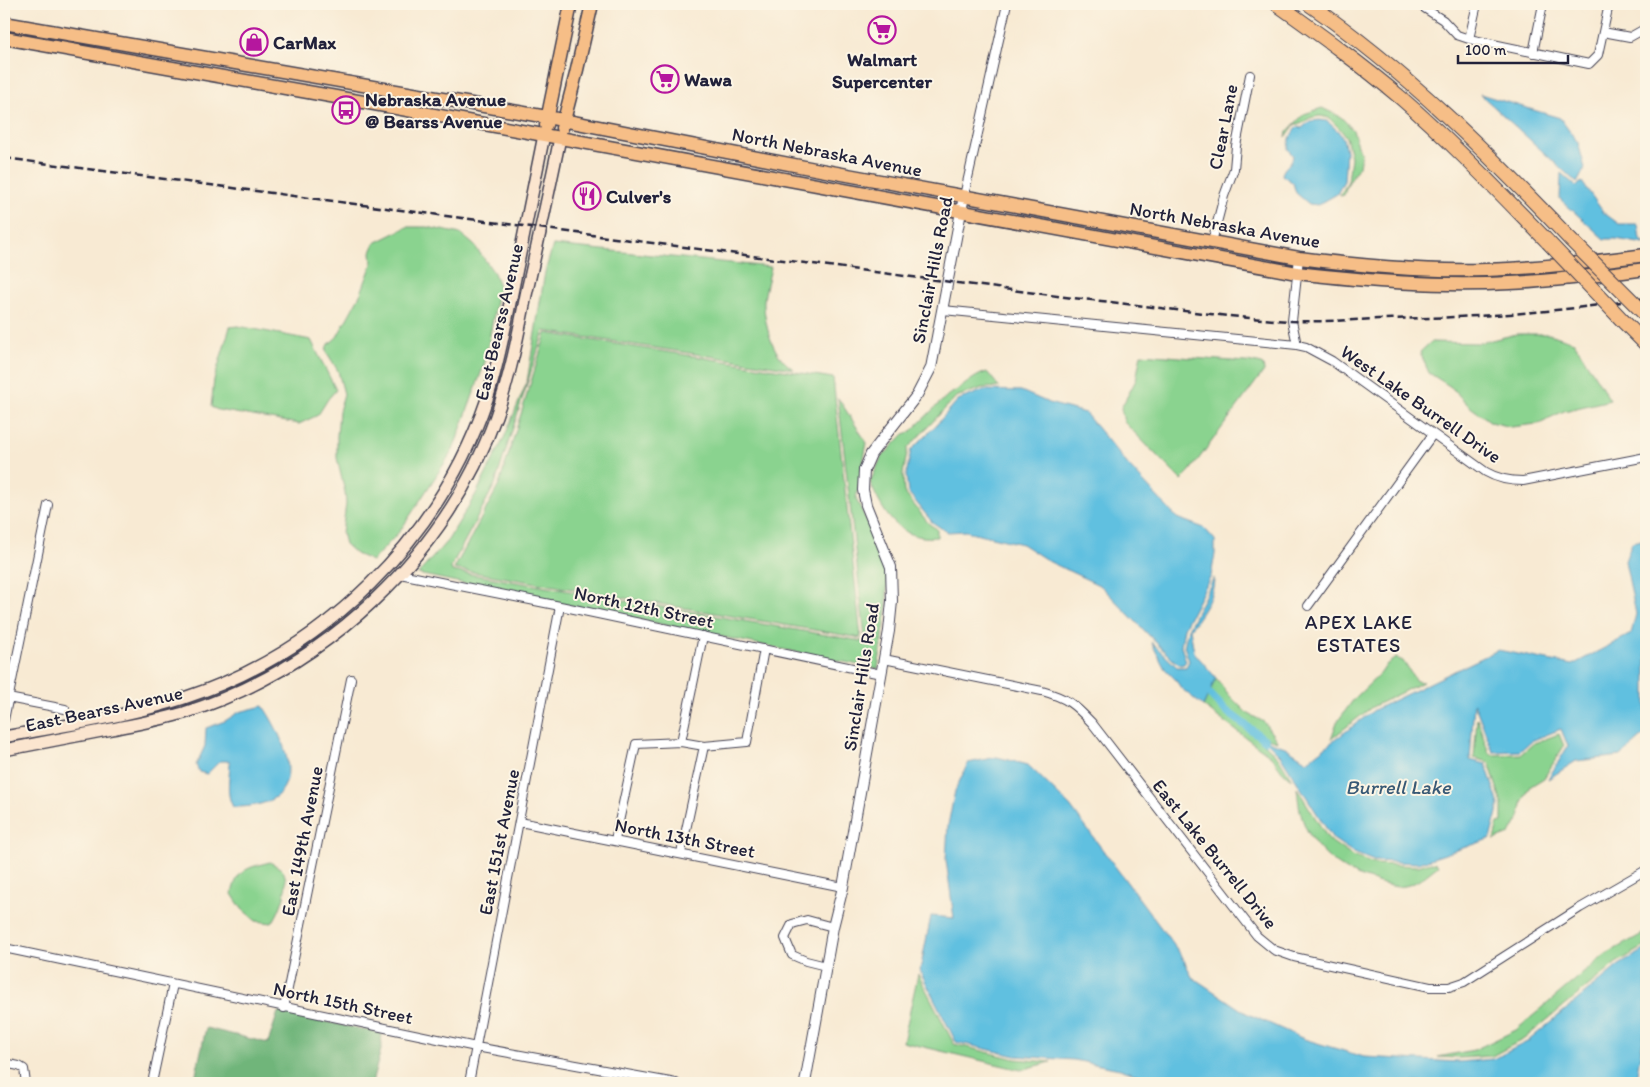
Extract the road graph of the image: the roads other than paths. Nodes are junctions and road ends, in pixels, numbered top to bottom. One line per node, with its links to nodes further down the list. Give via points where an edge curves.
1 (571, 4): 21 (main road, East Bearss Avenue)
2 (592, 4): 22 (main road, East Bearss Avenue)
3 (1007, 4): 27 (street, Sinclair Hills Road)
4 (1277, 4): 39 (highway, bridge, via 1338,48 1419,114 1474,166)
5 (1309, 4): 38 (highway, bridge, via 1427,97 1492,158)
6 (1418, 4): 15 (street, via 1457,35)
7 (1477, 4): 15 (street)
8 (1543, 4): 16 (street)
9 (1609, 4): 12 (street)
10 (4, 23): 14 (main road, North Nebraska Avenue)
11 (1646, 28): 12 (street, via 1630,37)
12 (1603, 32): 16 (street, via 1598,55 1589,64)
13 (4, 38): 17 (main road, North Nebraska Avenue)
14 (94, 39): 17 (street); 19 (main road, North Nebraska Avenue)
15 (1469, 39): 16 (street)
16 (1533, 53)
17 (91, 54): 20 (main road, North Nebraska Avenue)
18 (1250, 75): 31 (street, Clear Lane, via 1234,169)
19 (313, 77): 20 (main road); 21 (main road, North Nebraska Avenue)
20 (310, 92): 23 (main road, North Nebraska Avenue)
21 (547, 117): 22 (main road, North Nebraska Avenue); 23 (main road, East Bearss Avenue)
22 (563, 120): 24 (main road, East Bearss Avenue); 25 (main road, North Nebraska Avenue)
23 (544, 135): 24 (main road, North Nebraska Avenue); 55 (main road, East Bearss Avenue, via 503,336 486,400 446,488 385,570 317,630 229,681 157,705)
24 (560, 138): 26 (main road, North Nebraska Avenue); 44 (main road, East Bearss Avenue, via 509,374 496,417 453,504)
25 (815, 169): 26 (main road, via 802,173 757,164 747,167); 27 (main road, North Nebraska Avenue)
26 (745, 172): 28 (main road, North Nebraska Avenue)
27 (964, 196): 28 (street, Sinclair Hills Road); 29 (main road, North Nebraska Avenue)
28 (961, 212): 30 (main road, North Nebraska Avenue); 37 (street, Sinclair Hills Road)
29 (1124, 226): 30 (main road, via 1108,231 1064,224); 31 (main road, North Nebraska Avenue)
30 (1043, 227): 32 (main road, North Nebraska Avenue)
31 (1212, 242): 32 (main road, via 1200,247 1147,238); 34 (main road, North Nebraska Avenue)
32 (1138, 244): 36 (main road, North Nebraska Avenue)
33 (1646, 255): 34 (main road, North Nebraska Avenue, via 1485,270 1369,266)
34 (1299, 258): 36 (street)
35 (1646, 269): 36 (main road, North Nebraska Avenue, via 1562,279 1470,284 1386,282)
36 (1296, 274): 40 (street, via 1292,321)
37 (942, 310): 40 (street, West Lake Burrell Drive); 49 (street, Sinclair Hills Road, via 931,368 925,382 871,454 864,470 866,505 891,567 892,601)
38 (1646, 315)
39 (1646, 344)
40 (1297, 345): 41 (street, West Lake Burrell Drive, via 1332,361)
41 (1433, 434): 42 (street, West Lake Burrell Drive, via 1486,472 1508,481 1524,481); 46 (street)
42 (1646, 457)
43 (48, 505): 52 (street)
44 (400, 574): 45 (street, North 12th Street); 58 (main road, East Bearss Avenue, via 328,638 268,676 221,699 161,719)
45 (560, 606): 47 (street, North 12th Street); 59 (street, East 151st Avenue)
46 (1308, 606)
47 (703, 636): 48 (street, North 12th Street); 56 (street)
48 (764, 649): 50 (street, North 12th Street); 57 (street, via 747,742)
49 (884, 659): 50 (street, Sinclair Hills Road); 62 (street, East Lake Burrell Drive, via 1042,691 1060,696 1076,706 1257,936 1274,950 1294,957 1430,987 1449,987 1464,982)
50 (881, 674): 63 (street, Sinclair Hills Road)
51 (351, 679): 68 (street, East 149th Avenue)
52 (8, 698): 53 (street); 54 (street)
53 (65, 710)
54 (4, 720)
55 (4, 737)
56 (681, 742): 57 (street); 60 (street, via 636,744)
57 (704, 746): 61 (street)
58 (4, 750)
59 (520, 822): 60 (street, North 13th Street); 69 (street, East 151st Avenue)
60 (615, 840): 61 (street, North 13th Street)
61 (681, 853): 63 (street, North 13th Street)
62 (1646, 870)
63 (844, 887): 64 (street, Sinclair Hills Road)
64 (833, 927): 66 (street, Sinclair Hills Road); 66 (street, via 806,920 792,924 785,938 792,954)
65 (4, 948): 67 (street, North 15th Street)
66 (826, 966): 75 (street, Sinclair Hills Road)
67 (173, 984): 68 (street, North 15th Street); 72 (street)
68 (284, 1008): 69 (street, North 15th Street)
69 (476, 1047): 73 (street, East 151st Avenue); 74 (street, North 15th Street)
70 (4, 1063): 71 (street, via 24,1069)
71 (26, 1083)
72 (152, 1083)
73 (469, 1083)
74 (676, 1083)
75 (805, 1083)

